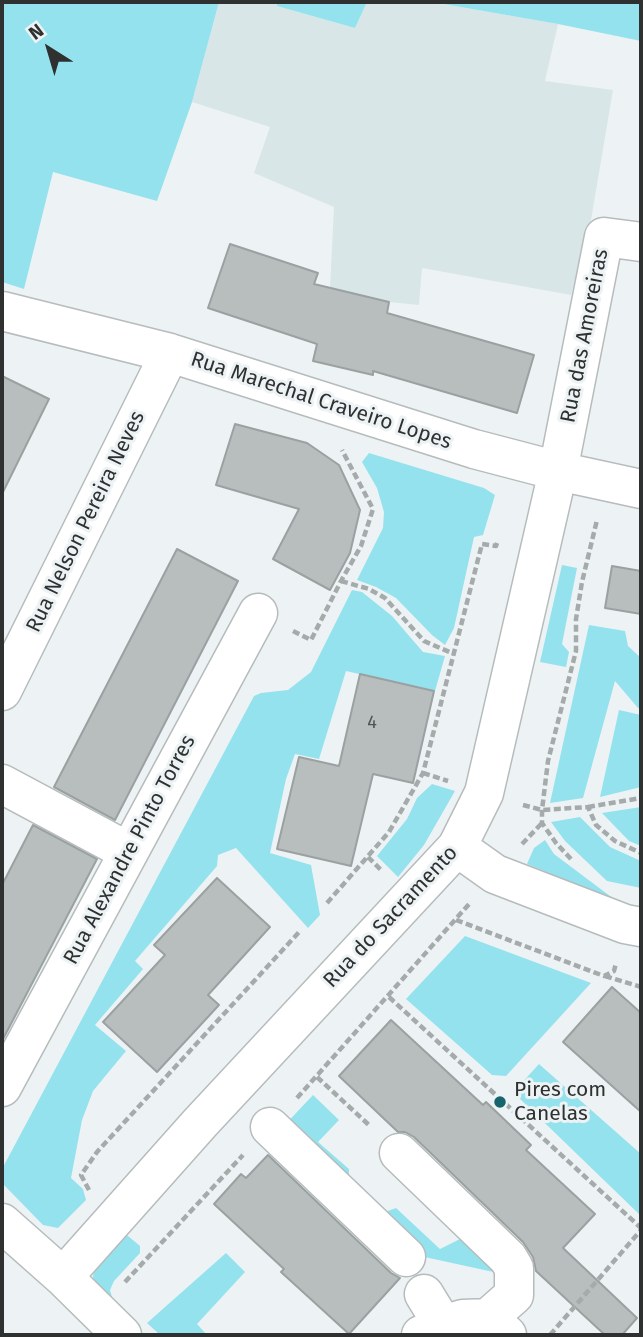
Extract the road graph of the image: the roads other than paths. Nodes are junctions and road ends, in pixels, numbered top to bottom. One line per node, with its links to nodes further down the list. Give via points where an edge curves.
1 (641, 242): 4 (street, Rua das Amoreiras, via 604,237)
2 (2, 311): 3 (street, Rua Marechal Craveiro Lopes)
3 (170, 353): 4 (street, Rua Marechal Craveiro Lopes); 7 (street, Rua Nelson Pereira Neves)
4 (558, 471): 5 (street, Rua Marechal Craveiro Lopes); 9 (street, Rua do Sacramento, via 484,793)
5 (641, 489)
6 (258, 613): 10 (street, Rua Alexandre Pinto Torres)
7 (2, 691)
8 (2, 784): 10 (street)
9 (457, 847): 11 (street, via 495,874); 17 (street, Rua do Sacramento, via 214,1107)
10 (129, 852): 12 (street, Rua Alexandre Pinto Torres)
11 (641, 927)
12 (2, 1087)
13 (270, 1127): 16 (street)
14 (399, 1153): 19 (street, via 514,1268 514,1295)
15 (2, 1223): 17 (street)
16 (407, 1256)
17 (63, 1277): 20 (street)
18 (429, 1318): 19 (street)
19 (498, 1327)
20 (122, 1335)

